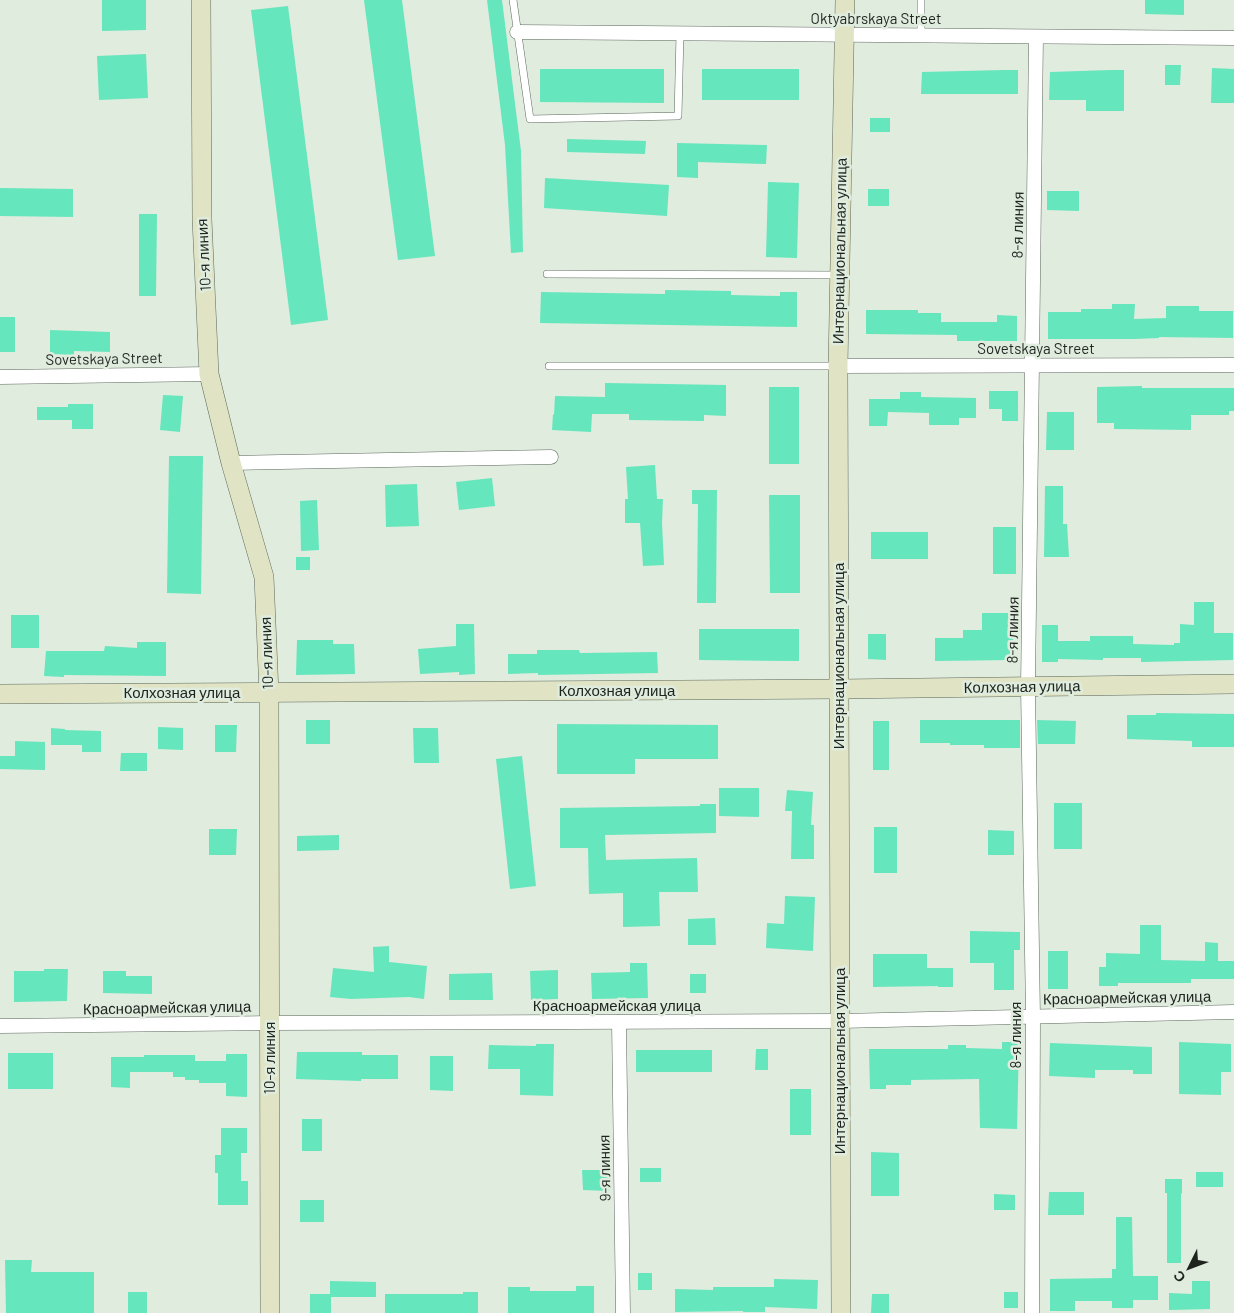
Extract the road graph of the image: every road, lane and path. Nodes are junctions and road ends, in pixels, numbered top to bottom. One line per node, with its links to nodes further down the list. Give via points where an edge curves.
1 (201, 0): 17 (street, 10-я линия, via 202,219)
2 (514, 0): 5 (lane)
3 (845, 0): 7 (street, Интернациональная улица)
4 (921, 0): 8 (lane)
5 (517, 32): 6 (street, Oktyabrskaya Street); 6 (lane, via 530,119 678,116)
6 (680, 34): 7 (street, Oktyabrskaya Street)
7 (845, 35): 8 (street, Oktyabrskaya Street); 12 (street, Интернациональная улица)
8 (920, 36): 9 (street, Oktyabrskaya Street)
9 (1036, 37): 10 (street, Oktyabrskaya Street); 16 (street, 8-я линия)
10 (1234, 38)
11 (547, 274): 12 (lane)
12 (840, 275): 15 (street, Интернациональная улица)
13 (1234, 365): 16 (street, Sovetskaya Street)
14 (549, 366): 15 (lane)
15 (838, 366): 16 (street, Sovetskaya Street); 23 (street, Интернациональная улица)
16 (1032, 366): 22 (street, 8-я линия)
17 (209, 374): 18 (street, Sovetskaya Street); 20 (street, 10-я линия)
18 (0, 377)
19 (551, 457): 20 (street)
20 (230, 463): 24 (street, 10-я линия, via 264,577)
21 (1234, 684): 22 (street, Колхозная улица)
22 (1028, 687): 23 (street, Колхозная улица); 27 (street, 8-я линия)
23 (839, 689): 24 (street, Колхозная улица); 28 (street, Интернациональная улица)
24 (269, 693): 25 (street, Колхозная улица); 30 (street, 10-я линия)
25 (0, 694)
26 (1234, 1012): 27 (street, Красноармейская улица)
27 (1033, 1016): 28 (street, Красноармейская улица); 35 (street, 8-я линия)
28 (840, 1021): 29 (street, Красноармейская улица); 34 (street, Интернациональная улица)
29 (619, 1022): 30 (street, Красноармейская улица); 33 (street, 9-я линия)
30 (270, 1023): 31 (street, Красноармейская улица); 32 (street, 10-я линия)
31 (0, 1026)
32 (270, 1313)
33 (623, 1313)
34 (841, 1313)
35 (1032, 1313)

